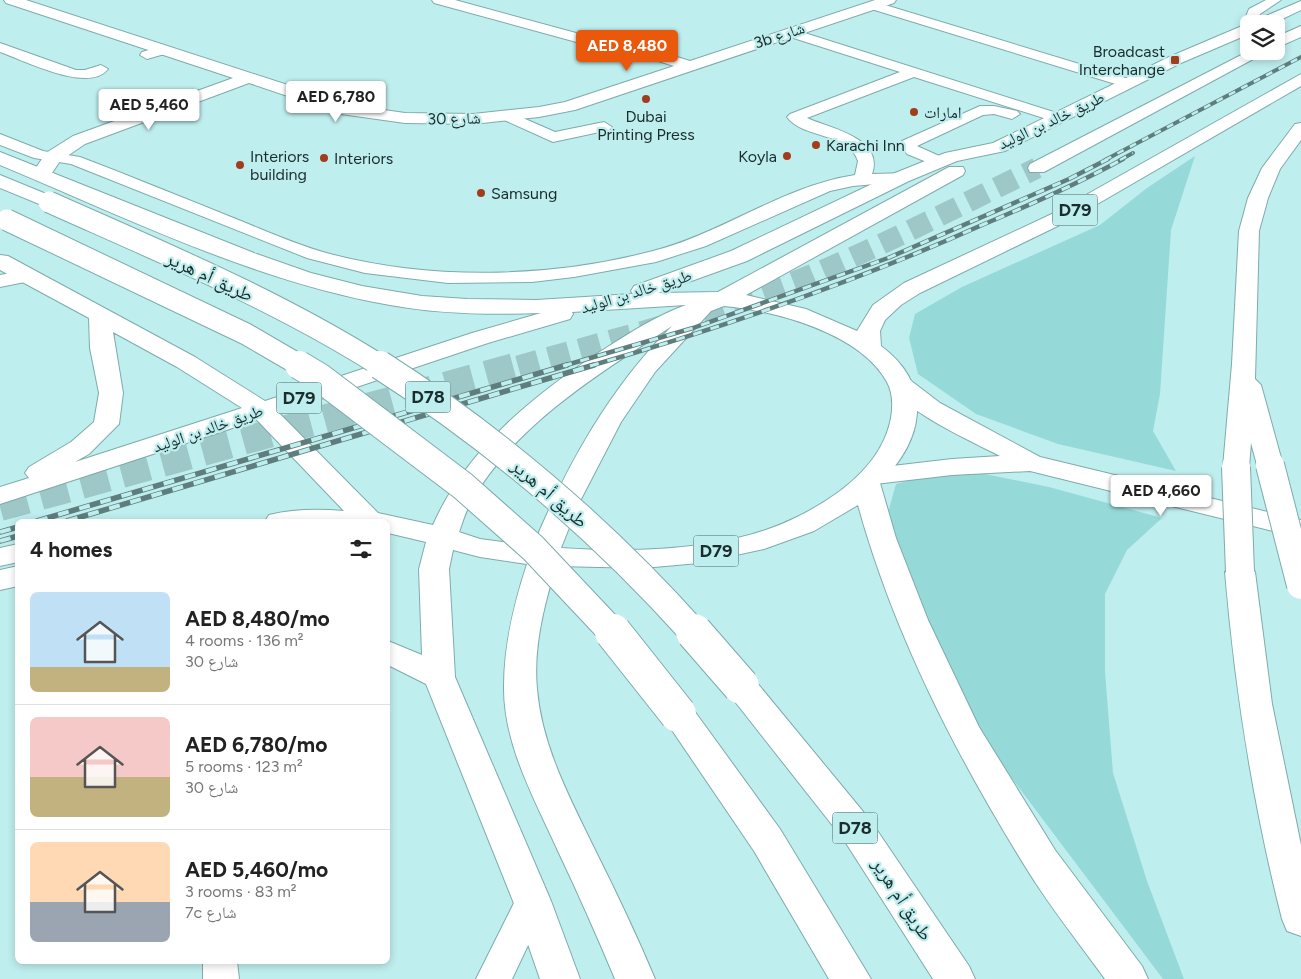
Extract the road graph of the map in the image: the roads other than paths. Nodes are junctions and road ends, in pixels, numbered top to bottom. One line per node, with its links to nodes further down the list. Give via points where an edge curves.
1 (11, 0): 22 (main road, شارع 30, via 155,52)
2 (439, 0): 7 (main road, via 463,6)
3 (889, 0): 8 (main road, 3b شارع)
4 (1274, 0): 9 (lane)
5 (506, 2): 7 (main road)
6 (1301, 5): 10 (main road)
7 (485, 6): 15 (main road)
8 (872, 6): 12 (main road, 3b شارع); 24 (lane)
9 (1253, 15)
10 (1279, 15)
11 (1301, 31): 14 (main road)
12 (789, 32): 18 (main road, 3b شارع); 21 (lane)
13 (1240, 32): 24 (main road, طريق خالد بن الوليد / D79)
14 (1285, 39)
15 (598, 43): 18 (main road, via 642,51); 20 (main road)
16 (0, 47): 19 (lane, via 74,74)
17 (1243, 60): 34 (main road)
18 (688, 65): 20 (main road, 3b شارع)
19 (101, 69)
20 (669, 71): 25 (main road, شارع 30, via 569,106)
21 (914, 72): 26 (lane); 37 (lane, via 795,117 843,138 863,152 866,160)
22 (248, 78): 25 (main road, شارع 30, via 347,110 374,115 438,120); 31 (main road, via 79,140)
23 (1301, 79): 46 (main road, D79, via 1061,217 912,288 878,314 868,330)
24 (1127, 84): 26 (main road, طريق خالد بن الوليد / D79)
25 (507, 116): 27 (lane, via 554,137)
26 (1051, 121): 30 (main road, طريق خالد بن الوليد / D79); 33 (lane, via 1001,111 980,111 908,144 913,151)
27 (604, 127)
28 (1301, 128): 47 (main road, via 1271,168 1258,198 1249,232)
29 (0, 138): 31 (lane, via 35,153)
30 (999, 147): 33 (main road, طريق خالد بن الوليد / D79); 43 (main road)
31 (53, 156): 35 (main road); 37 (lane, via 74,160 325,258 383,270 459,277 550,274 657,256 713,236 824,188)
32 (0, 158): 35 (main road)
33 (940, 162): 36 (main road, طريق خالد بن الوليد / D79)
34 (1037, 168)
35 (41, 175): 44 (main road, via 240,256 370,295 424,303 489,306)
36 (902, 177): 37 (lane); 44 (main road, طريق خالد بن الوليد / D79, via 739,256 688,276)
37 (861, 180)
38 (0, 181): 76 (main road, طريق أم هرير / D78, bridge, via 214,276 344,344 419,391 495,446 573,511 655,590 741,686 857,830)
39 (3, 218): 75 (main road, طريق أم هرير / D78, bridge, via 246,334 319,377 463,486 533,548 604,621 678,714 767,840)
40 (0, 261): 41 (main road)
41 (28, 276): 42 (lane); 45 (main road)
42 (0, 281)
43 (714, 302): 44 (main road, via 655,299); 46 (main road, via 754,303 806,317 840,331); 59 (main road, via 664,320 584,373 528,418 490,456 458,500); 62 (main road, via 668,343 638,379 600,435 571,491)
44 (599, 303): 49 (main road, طريق خالد بن الوليد / D79)
45 (100, 315): 49 (main road, via 186,362); 52 (main road, via 102,348 111,393 106,424 55,465)
46 (869, 349): 48 (main road, via 884,361)
47 (1244, 364): 65 (main road, bridge); 69 (main road, bridge, via 1236,466 1245,636 1256,714 1282,849)
48 (901, 385): 50 (main road, via 931,408); 51 (main road, D79, via 905,415 900,435 890,455)
49 (262, 410): 53 (main road, طريق خالد بن الوليد / D79); 56 (main road)
50 (1031, 463): 51 (main road, via 952,467); 58 (main road)
51 (870, 479): 62 (main road, D79, via 848,499 814,518 775,536 730,548 680,557 628,561); 77 (main road, via 882,538 913,620 964,730 1042,861)
52 (0, 491)
53 (0, 496)
54 (304, 519): 55 (main road, D79)
55 (331, 519)
56 (374, 519)
57 (390, 525): 59 (main road, D79)
58 (1301, 529)
59 (442, 537): 62 (main road, D79, via 481,549); 67 (main road, via 434,569)
60 (15, 554): 61 (main road)
61 (0, 557)
62 (545, 558): 74 (main road, via 534,590 521,650 519,688 526,729 540,771)
63 (15, 577): 64 (main road)
64 (0, 580)
65 (1301, 585)
66 (390, 653): 67 (main road)
67 (439, 677): 68 (main road)
68 (532, 901): 72 (lane); 73 (main road)
69 (1301, 919)
70 (220, 964): 71 (lane)
71 (220, 979)
72 (494, 979)
73 (560, 979)
74 (635, 979)
75 (851, 979)
76 (955, 979)
77 (1128, 979)

